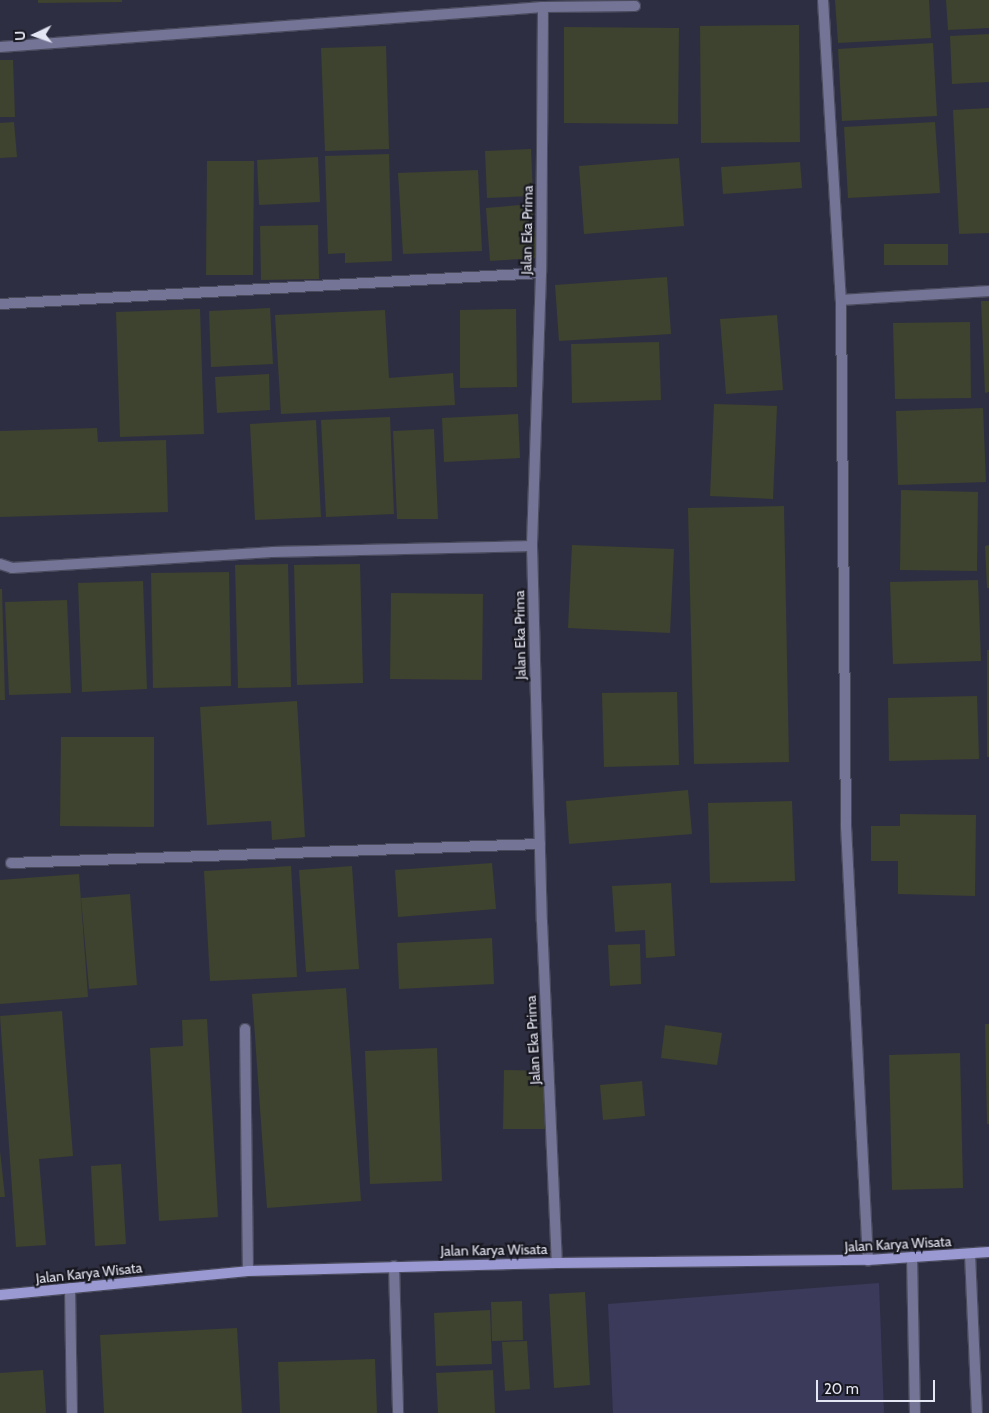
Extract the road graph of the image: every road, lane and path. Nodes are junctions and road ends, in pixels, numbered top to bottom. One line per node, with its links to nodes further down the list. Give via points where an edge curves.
1 (823, 0): 7 (street)
2 (635, 6): 3 (street)
3 (543, 7): 4 (street); 5 (street, Jalan Eka Prima)
4 (0, 47)
5 (541, 273): 8 (street); 9 (street, Jalan Eka Prima)
6 (989, 291): 7 (street)
7 (841, 300): 17 (street, via 846,826)
8 (0, 304)
9 (532, 546): 10 (street, via 272,552 12,568); 11 (street, Jalan Eka Prima)
10 (0, 564)
11 (540, 844): 12 (street); 18 (street, Jalan Eka Prima)
12 (11, 864)
13 (245, 1029): 20 (street)
14 (989, 1252): 15 (street, Jalan Karya Wisata)
15 (970, 1254): 16 (street, Jalan Karya Wisata); 26 (street)
16 (912, 1257): 17 (street, Jalan Karya Wisata); 25 (street)
17 (868, 1260): 18 (street, Jalan Karya Wisata)
18 (557, 1263): 19 (street, Jalan Karya Wisata)
19 (394, 1266): 20 (street, Jalan Karya Wisata); 24 (street)
20 (248, 1271): 21 (street, Jalan Karya Wisata)
21 (70, 1288): 22 (street, Jalan Karya Wisata); 23 (street)
22 (0, 1295)
23 (72, 1413)
24 (398, 1413)
25 (915, 1413)
26 (976, 1413)

